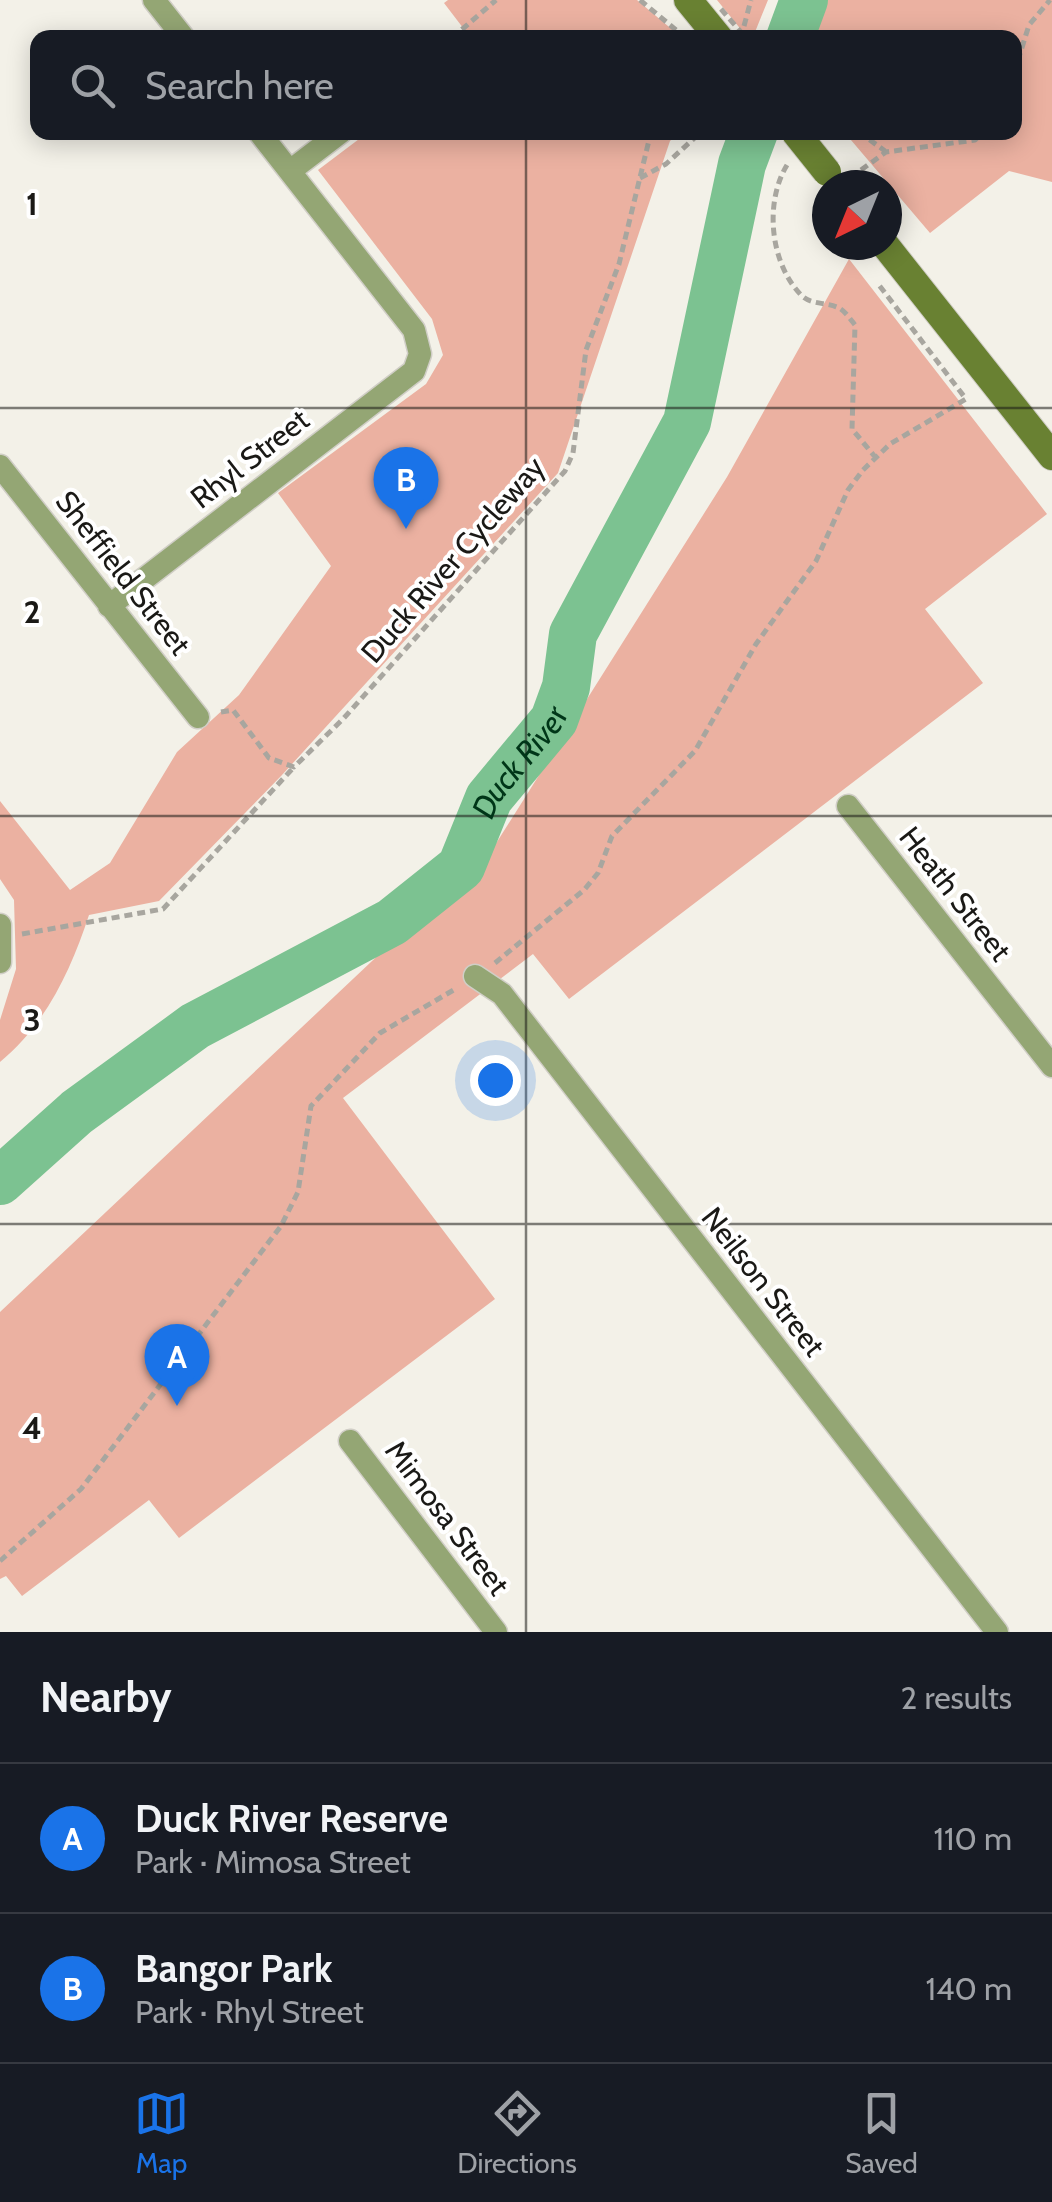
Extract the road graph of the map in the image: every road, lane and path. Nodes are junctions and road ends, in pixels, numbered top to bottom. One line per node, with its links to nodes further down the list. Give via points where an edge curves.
1 (154, 0): 8 (street)
2 (496, 0): 9 (path)
3 (640, 0): 10 (path)
4 (688, 0): 7 (main road)
5 (751, 0): 11 (path)
6 (1050, 0): 12 (path, via 1028,24)
7 (719, 28)
8 (178, 30)
9 (461, 30)
10 (677, 30)
11 (745, 30)
12 (1022, 46)
13 (266, 140): 23 (street)
14 (330, 140): 23 (street)
15 (649, 140): 24 (path, Duck River Cycleway)
16 (692, 140): 24 (path)
17 (870, 140): 20 (path)
18 (975, 140): 20 (path)
19 (793, 146): 21 (main road, bridge); 28 (path, via 774,186 782,270 805,300 839,308 856,325 852,429)
20 (886, 152): 22 (path)
21 (832, 170)
22 (853, 170)
23 (290, 172): 30 (street, Rhyl Street, via 414,330 420,354 414,370)
24 (638, 179): 32 (path, Duck River Cycleway, via 618,264 586,350 573,453 564,471)
25 (897, 260): 27 (main road)
26 (874, 276): 28 (path, via 966,399)
27 (1052, 456)
28 (876, 458): 36 (path, via 848,490 816,561 756,644 695,751 612,836 584,890)
29 (0, 466): 30 (street, Sheffield Street)
30 (110, 606): 31 (street, Sheffield Street)
31 (198, 718): 32 (path, via 233,710 268,758)
32 (294, 767): 34 (path, Duck River Cycleway, via 163,910 92,925)
33 (848, 806): 37 (street, Heath Street)
34 (1, 931): 35 (street)
35 (0, 962)
36 (476, 976): 39 (path, via 380,1033 311,1106 298,1192 281,1226 81,1489); 41 (street, Neilson Street, via 502,994)
37 (1052, 1066)
38 (350, 1441): 40 (street, Mimosa Street)
39 (0, 1561)
40 (496, 1632)
41 (997, 1632)

